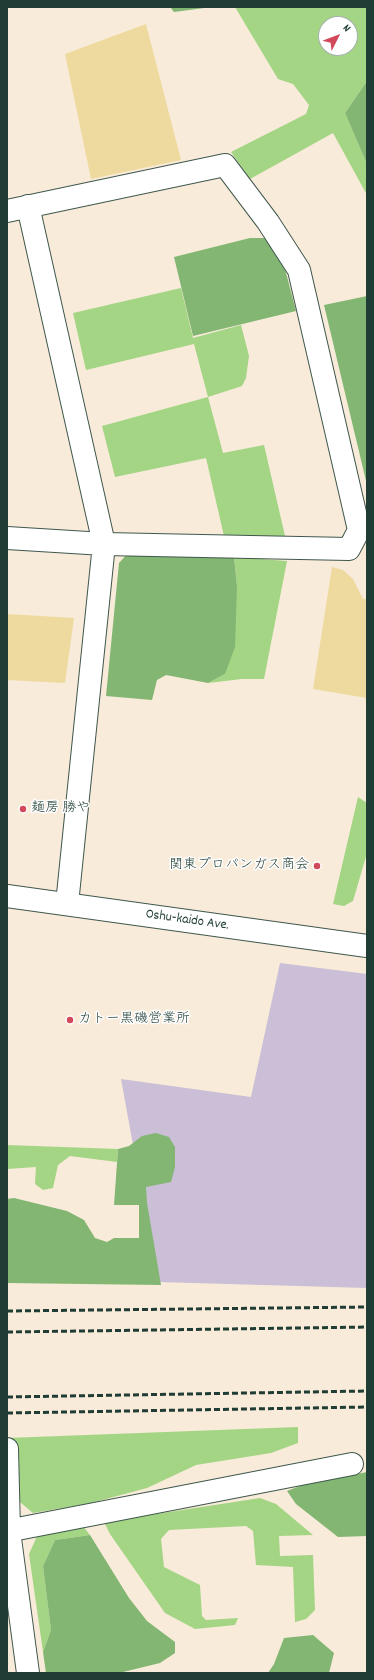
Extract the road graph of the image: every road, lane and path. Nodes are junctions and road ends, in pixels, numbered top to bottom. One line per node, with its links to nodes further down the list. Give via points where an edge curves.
1 (12, 207): 3 (street); 3 (street, via 224,165 268,222 299,270 359,530 348,549)
2 (7, 538): 3 (street)
3 (104, 544): 5 (street)
4 (7, 896): 5 (street, Oshu-kaido Ave.)
5 (68, 904): 6 (street, Oshu-kaido Ave.)
6 (367, 946)
7 (7, 1449): 9 (street)
8 (352, 1464): 9 (street)
9 (8, 1531): 10 (street)
10 (28, 1673)

